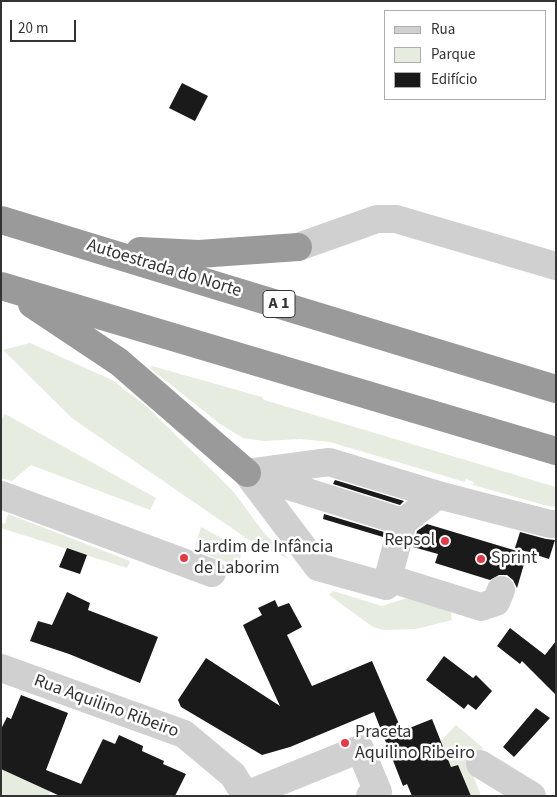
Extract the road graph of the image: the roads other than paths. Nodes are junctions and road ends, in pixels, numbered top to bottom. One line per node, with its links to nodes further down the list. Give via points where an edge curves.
1 (1, 220): 3 (highway, Autoestrada do Norte / A 1)
2 (298, 247): 3 (highway, via 199,254); 4 (street, via 377,219 396,219)
3 (98, 248): 6 (highway, Autoestrada do Norte / A 1)
4 (556, 266)
5 (4, 287): 7 (highway); 8 (highway, via 119,362)
6 (556, 389)
7 (556, 451)
8 (247, 473): 9 (street, via 329,462); 11 (street); 14 (street, via 318,567 386,586)
9 (438, 494): 11 (street); 12 (street)
10 (1, 495): 13 (street)
11 (403, 522): 14 (street)
12 (556, 524)
13 (212, 573)
14 (388, 578): 15 (street, via 481,607 496,602)
15 (501, 590)
16 (1, 668): 18 (street, Rua Aquilino Ribeiro, via 184,734 233,775)
17 (480, 764): 20 (street)
18 (246, 796): 19 (street, via 360,749 378,792)
19 (370, 796)
20 (532, 796)

